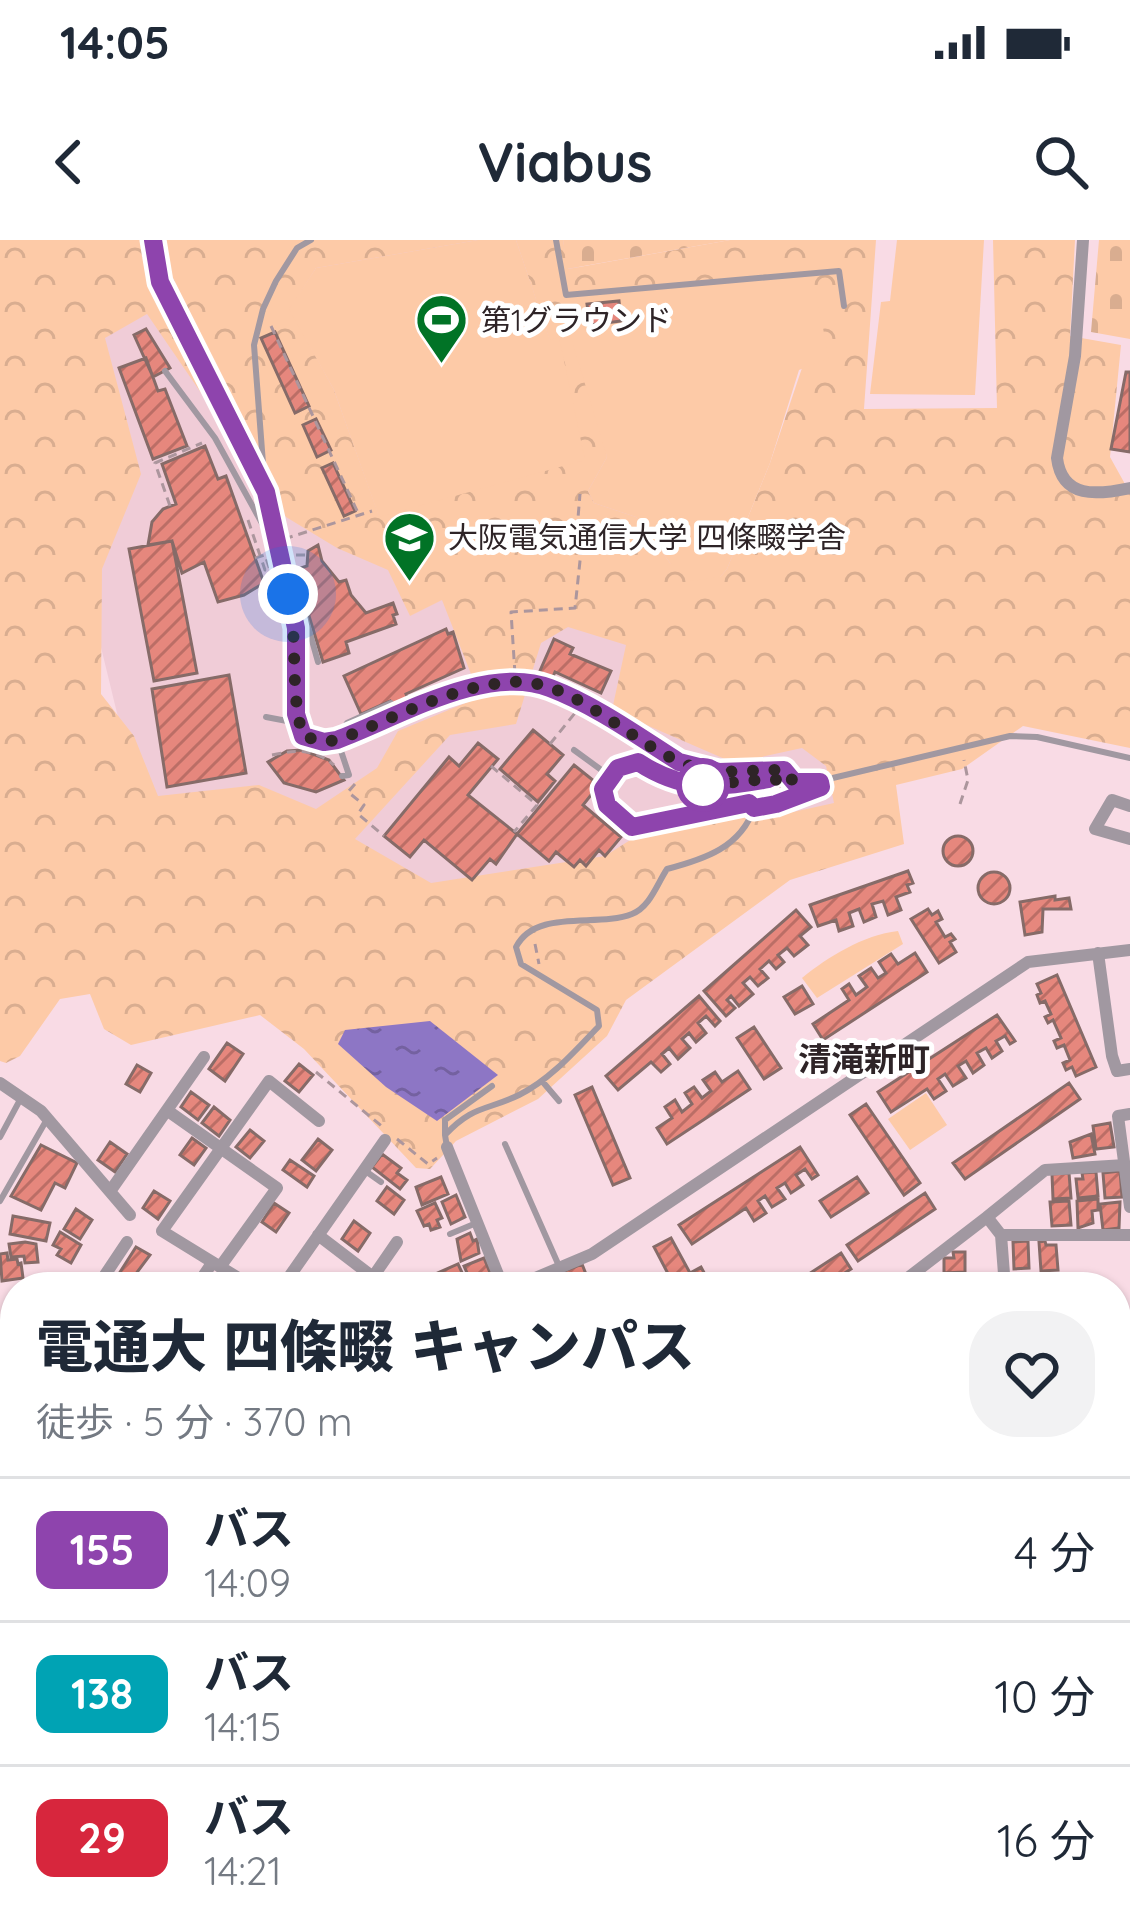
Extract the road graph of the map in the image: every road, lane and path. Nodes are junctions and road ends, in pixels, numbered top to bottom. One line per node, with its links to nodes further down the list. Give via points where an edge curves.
1 (153, 240): 10 (lane, via 160,282)
2 (310, 240): 6 (lane, via 297,248)
3 (556, 240): 5 (lane, via 566,295 839,272)
4 (1083, 240): 9 (street, via 1059,472 1079,492)
5 (844, 306)
6 (263, 309): 10 (lane, via 254,345); 14 (path)
7 (165, 371): 8 (lane)
8 (215, 438): 12 (path, via 155,463); 16 (lane)
9 (1130, 488)
10 (266, 492): 15 (lane)
11 (580, 494): 22 (path, via 575,608 511,612)
12 (170, 506)
13 (372, 511): 14 (path)
14 (358, 515): 15 (path)
15 (276, 541): 16 (lane)
16 (280, 556): 20 (lane); 21 (lane, via 289,556)
17 (255, 558): 18 (path, via 265,555)
18 (270, 570)
19 (285, 649): 20 (lane)
20 (294, 657): 26 (lane)
21 (318, 662)
22 (516, 681): 27 (lane, via 472,687); 36 (lane, via 548,686 679,762 719,772 784,770)
23 (391, 703): 27 (lane, via 347,722)
24 (266, 717): 26 (lane)
25 (572, 717): 28 (path)
26 (303, 736): 27 (lane)
27 (337, 740): 34 (lane)
28 (550, 744)
29 (574, 750): 35 (lane)
30 (962, 751): 38 (path, via 968,780)
31 (272, 755): 34 (path, via 316,753)
32 (1130, 758): 37 (lane, via 1010,736)
33 (491, 766): 41 (path, via 538,806)
34 (346, 775): 42 (path, via 357,781 348,792 364,805 358,814)
35 (611, 778): 36 (lane, via 638,762 686,786); 40 (lane, via 603,789 607,805 632,827)
36 (794, 782): 37 (lane)
37 (820, 782): 40 (lane)
38 (960, 804)
39 (1130, 806): 43 (street, via 1112,800 1095,829)
40 (754, 808): 44 (lane, via 747,831 667,869 631,915)
41 (514, 832)
42 (384, 836)
43 (1130, 839)
44 (533, 930): 47 (path); 47 (lane, via 516,947 520,964)
45 (1130, 950): 46 (street)
46 (1098, 953): 49 (street, via 1112,1056 1117,1070); 83 (street, via 1028,962)
47 (541, 976): 51 (lane, via 596,1010 599,1026)
48 (204, 1058): 56 (street)
49 (1130, 1069)
50 (316, 1072): 61 (path)
51 (541, 1080): 55 (lane); 62 (lane, via 467,1112)
52 (0, 1083): 54 (street)
53 (491, 1086): 62 (lane, via 445,1120)
54 (22, 1098): 58 (street); 60 (lane)
55 (559, 1101)
56 (168, 1111): 65 (street); 70 (street)
57 (1130, 1114): 66 (street, via 1118,1116)
58 (47, 1119): 70 (street); 71 (lane)
59 (319, 1121): 65 (street, via 268,1081)
60 (0, 1137)
61 (387, 1137): 67 (street)
62 (447, 1144): 64 (path, via 428,1164); 75 (street)
63 (505, 1144): 83 (lane)
64 (404, 1145)
65 (221, 1148): 82 (street, via 162,1232); 82 (street, via 277,1188)
66 (1125, 1165): 69 (street); 74 (street, via 1045,1171)
67 (364, 1170): 68 (lane); 77 (street)
68 (381, 1182)
69 (1129, 1185): 72 (street)
70 (111, 1190): 73 (street)
71 (0, 1201)
72 (1130, 1207)
73 (130, 1215)
74 (987, 1217): 78 (street); 92 (street)
75 (477, 1223): 76 (lane); 90 (street)
76 (450, 1234)
77 (318, 1235): 87 (street); 88 (street)
78 (1001, 1235): 79 (street); 93 (street)
79 (1130, 1235)
80 (127, 1242): 84 (street)
81 (397, 1242): 89 (street)
82 (216, 1265): 85 (street); 86 (street)
83 (560, 1268): 91 (street)
84 (107, 1272)
85 (210, 1272)
86 (228, 1272)
87 (292, 1272)
88 (358, 1272)
89 (376, 1272)
90 (497, 1272)
91 (550, 1272)
92 (916, 1272)
93 (1004, 1272)

